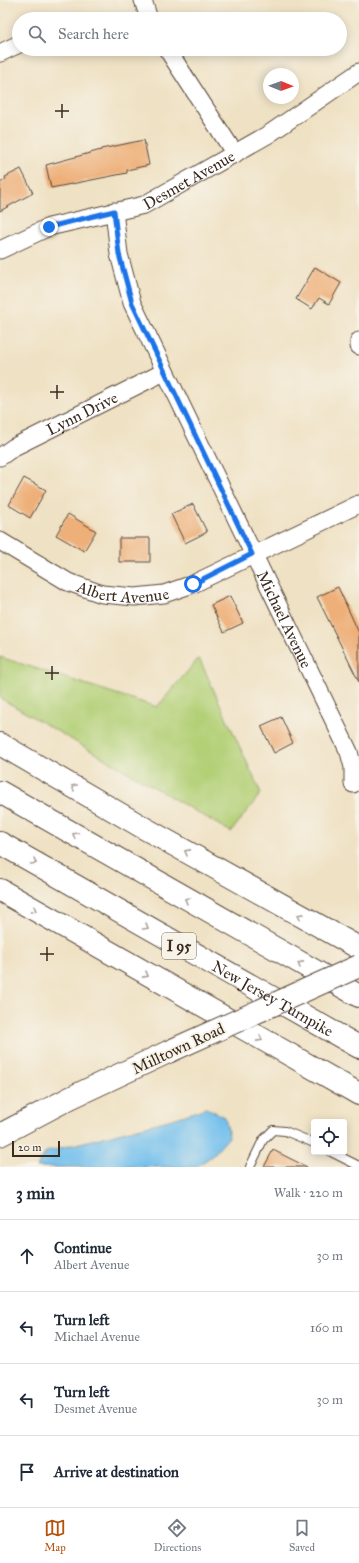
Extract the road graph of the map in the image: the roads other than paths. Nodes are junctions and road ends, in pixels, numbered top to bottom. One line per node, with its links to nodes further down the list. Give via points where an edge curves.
1 (144, 0): 2 (street)
2 (144, 12)
3 (12, 47): 4 (street)
4 (0, 53)
5 (172, 56): 7 (street)
6 (359, 72): 7 (street, Desmet Avenue, via 269,134)
7 (235, 154): 8 (street, Desmet Avenue, via 144,205)
8 (114, 211): 9 (street, Desmet Avenue, via 49,227); 12 (street, Michael Avenue, via 119,254 132,303)
9 (0, 250)
10 (359, 341): 11 (street)
11 (359, 346)
12 (164, 372): 13 (street, Lynn Drive, via 14,447); 16 (street, Michael Avenue)
13 (0, 457)
14 (359, 504): 16 (street, Albert Avenue)
15 (0, 541): 16 (street, Albert Avenue, via 68,582 102,594 134,597 172,592)
16 (252, 554): 18 (street, Michael Avenue, via 349,752 353,767)
17 (0, 744): 22 (main road, one-way to 17)
18 (353, 784)
19 (0, 792): 24 (main road, one-way to 19)
20 (0, 842): 25 (main road, New Jersey Turnpike / I 95, one-way to 25)
21 (0, 890): 26 (main road, I 95, one-way to 26)
22 (359, 948)
23 (359, 966): 27 (main road, Milltown Road, bridge, via 70,1098)
24 (359, 996)
25 (359, 1047)
26 (359, 1094)
27 (0, 1135)
28 (311, 1142): 31 (lane, via 285,1131 273,1130 264,1140)
29 (338, 1155): 30 (lane)
30 (359, 1166)
31 (250, 1167)

